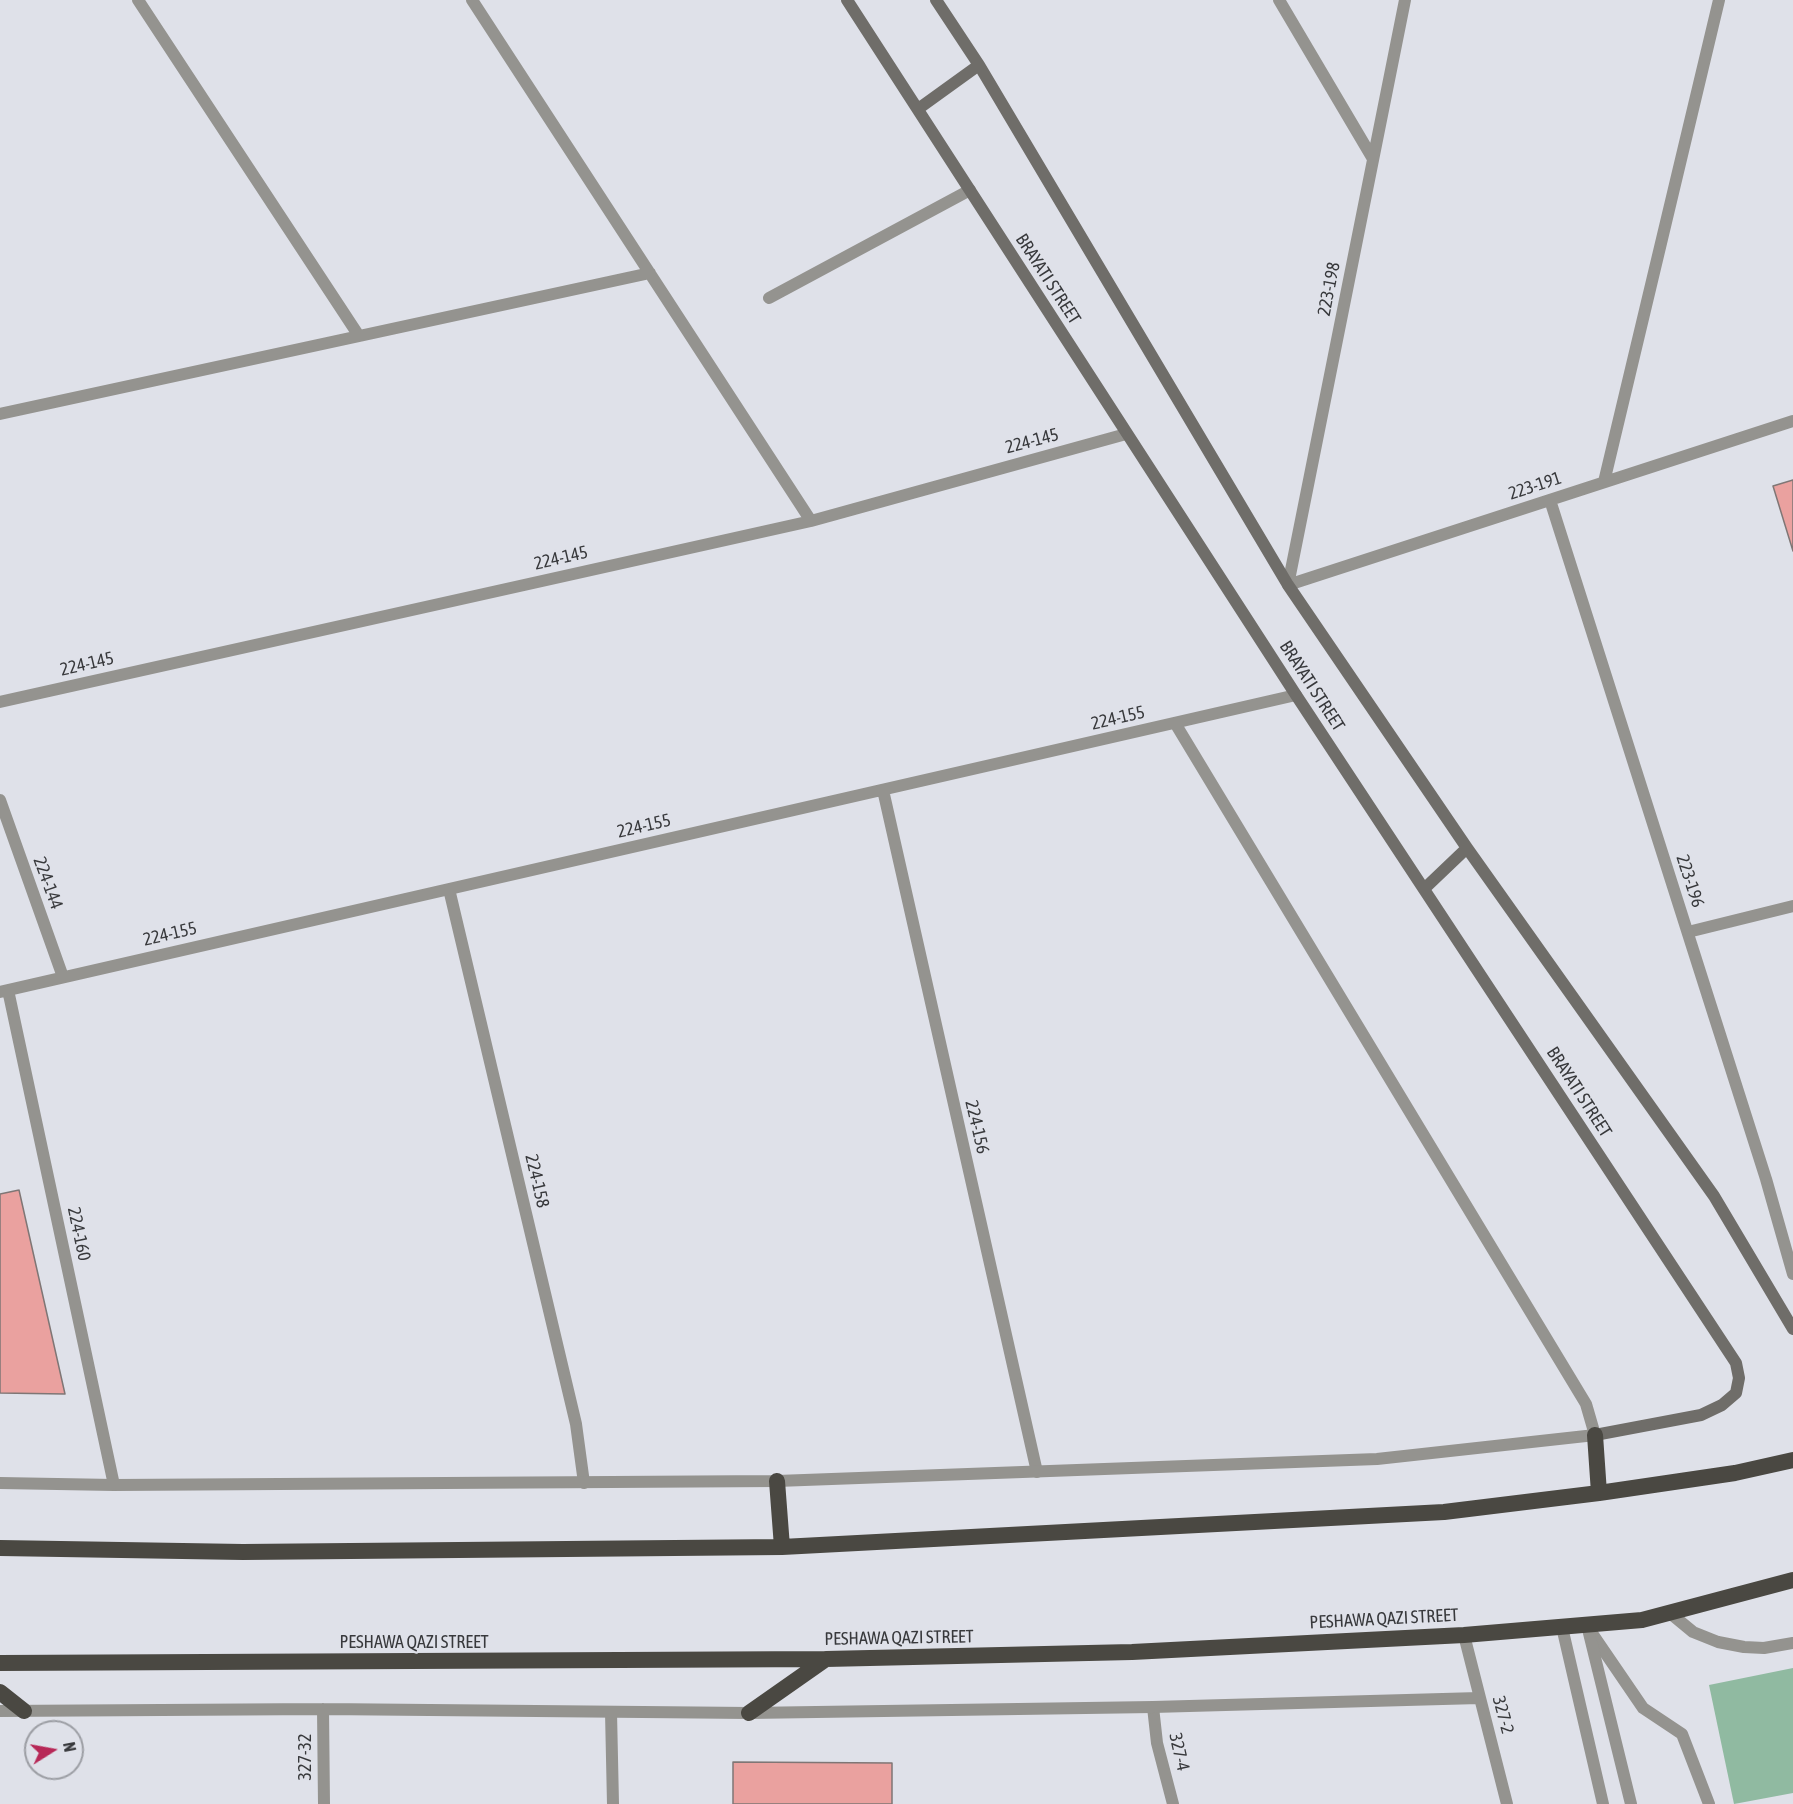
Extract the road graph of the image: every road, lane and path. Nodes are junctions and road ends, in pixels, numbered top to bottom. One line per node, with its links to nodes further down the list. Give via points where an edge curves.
1 (138, 0): 14 (street)
2 (472, 0): 12 (street)
3 (848, 0): 9 (main road, BRAYATI STREET)
4 (936, 0): 8 (main road, BRAYATI STREET)
5 (1279, 0): 10 (street)
6 (1405, 0): 10 (street, 223-198)
7 (1719, 0): 18 (street)
8 (979, 65): 9 (main road); 21 (main road, BRAYATI STREET)
9 (918, 109): 11 (main road, BRAYATI STREET)
10 (1373, 159): 21 (street, 223-198)
11 (970, 190): 13 (street); 17 (main road, BRAYATI STREET)
12 (650, 273): 14 (street); 20 (street)
13 (769, 298)
14 (359, 336): 15 (street)
15 (0, 414)
16 (1793, 421): 18 (street, 223-191)
17 (1126, 434): 20 (street, 224-145); 22 (main road, BRAYATI STREET)
18 (1604, 482): 19 (street, 223-191)
19 (1550, 500): 21 (street, 223-191); 31 (street, 223-196)
20 (811, 521): 23 (street, 224-145)
21 (1288, 585): 27 (main road, BRAYATI STREET)
22 (1296, 695): 24 (street, 224-155); 29 (main road, BRAYATI STREET)
23 (0, 702)
24 (1174, 723): 25 (street, 224-155); 36 (street, via 1586,1404)
25 (883, 790): 28 (street, 224-155); 38 (street, 224-156)
26 (0, 800): 32 (street, 224-144)
27 (1467, 848): 29 (main road); 35 (main road, BRAYATI STREET, via 1714,1196)
28 (449, 889): 32 (street, 224-155); 41 (street, 224-158, via 576,1424)
29 (1424, 889): 36 (main road, BRAYATI STREET, via 1736,1364 1736,1393 1722,1406 1701,1415)
30 (1793, 906): 31 (street)
31 (1688, 932): 34 (street, 223-196)
32 (63, 977): 33 (street, 224-155)
33 (4, 991): 42 (street, 224-160)
34 (1793, 1274)
35 (1793, 1329)
36 (1594, 1435): 38 (street, via 1377,1459); 43 (highway)
37 (1793, 1460): 43 (highway, via 1735,1473)
38 (1037, 1472): 39 (street)
39 (777, 1481): 41 (street); 44 (highway)
40 (0, 1483): 42 (street)
41 (584, 1483): 42 (street)
42 (114, 1485)
43 (1599, 1493): 44 (highway, via 1444,1512)
44 (782, 1547): 45 (highway, via 243,1552)
45 (0, 1548)
46 (1793, 1580): 47 (highway, PESHAWA QAZI STREET)
47 (1670, 1613): 48 (highway, PESHAWA QAZI STREET); 51 (street, via 1693,1632 1718,1642 1764,1648)
48 (1587, 1625): 49 (highway, PESHAWA QAZI STREET); 67 (street); 68 (street, via 1642,1708 1682,1734)
49 (1562, 1627): 50 (highway, PESHAWA QAZI STREET); 66 (street)
50 (1464, 1635): 52 (highway, PESHAWA QAZI STREET, via 1132,1652); 55 (street, 327-2)
51 (1793, 1643)
52 (826, 1659): 53 (highway, PESHAWA QAZI STREET); 61 (highway)
53 (0, 1663)
54 (0, 1692): 59 (highway)
55 (1479, 1698): 56 (street); 65 (street, 327-2)
56 (1153, 1707): 61 (street); 64 (street, 327-4, via 1157,1743)
57 (323, 1709): 59 (street); 60 (street); 62 (street, 327-32)
58 (0, 1711): 59 (street)
59 (24, 1711)
60 (611, 1712): 61 (street); 63 (street)
61 (749, 1713)
62 (324, 1804)
63 (613, 1804)
64 (1173, 1804)
65 (1507, 1804)
66 (1603, 1804)
67 (1631, 1804)
68 (1709, 1804)

